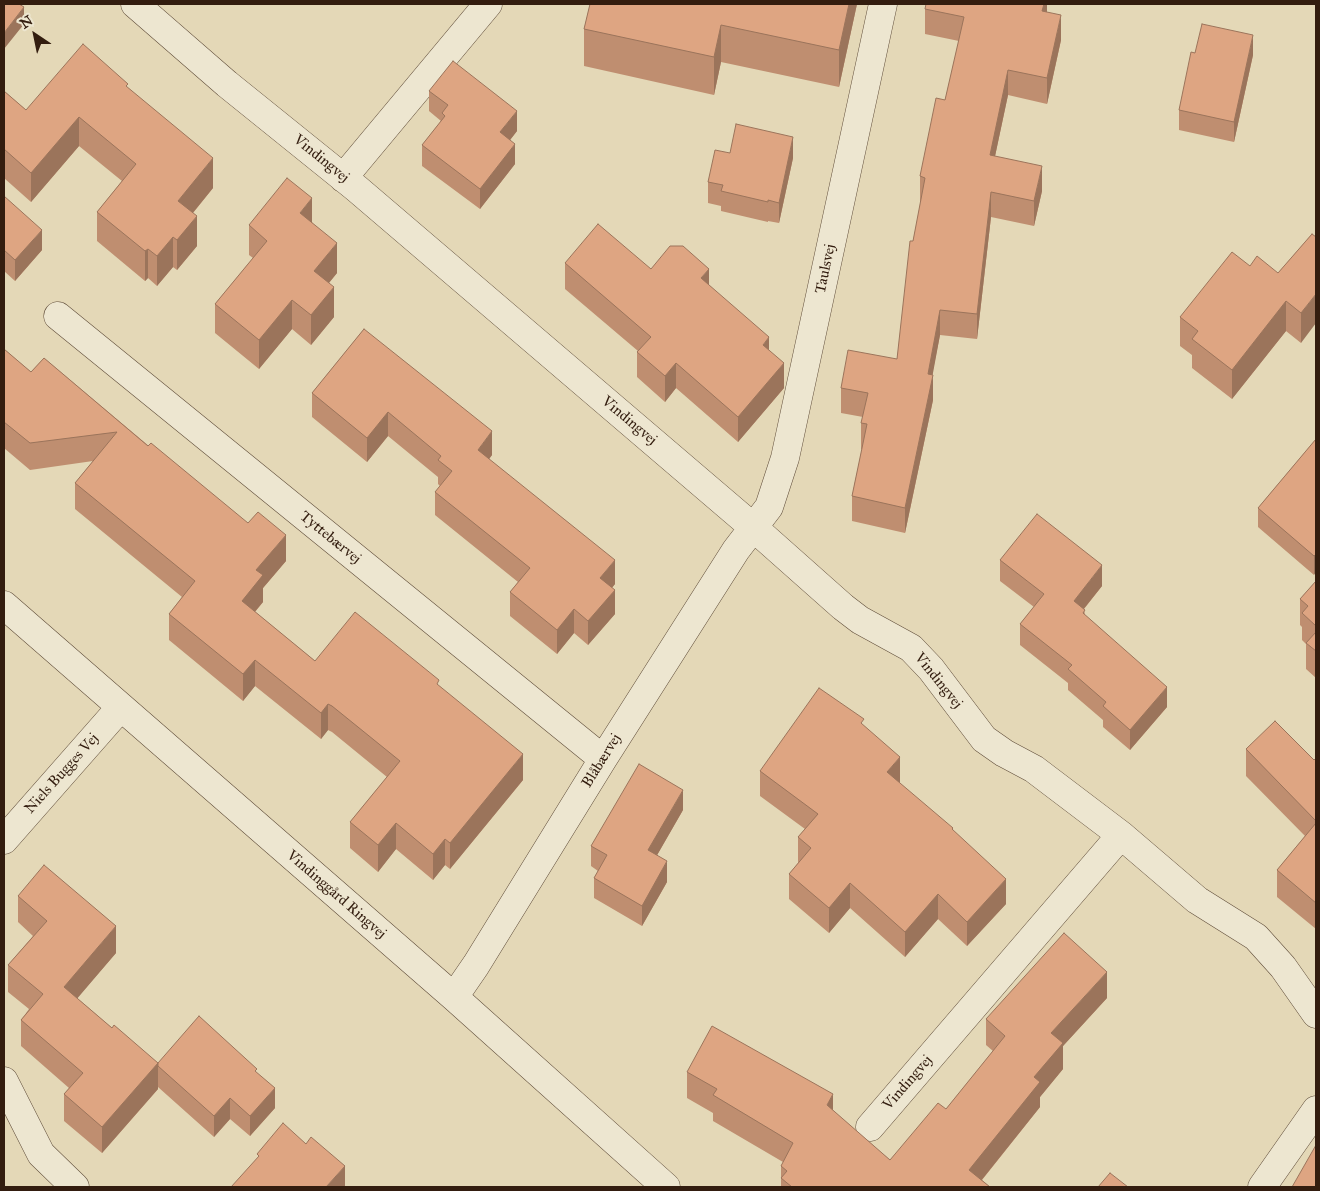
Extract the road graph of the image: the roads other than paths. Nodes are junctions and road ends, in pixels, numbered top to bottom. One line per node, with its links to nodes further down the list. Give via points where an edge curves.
1 (135, 4): 4 (street, Vindingvej)
2 (488, 4): 4 (street)
3 (883, 4): 6 (street, Taulsvej, via 785,458 769,506)
4 (343, 178): 6 (street, Vindingvej)
5 (58, 316): 9 (street, Tyttebærvej)
6 (754, 528): 9 (street, Blåbærvej, via 736,550); 10 (street, Vindingvej, via 860,620 911,648 932,669 984,740 1034,769)
7 (4, 605): 8 (street, Vindinggård Ringvej)
8 (120, 708): 11 (street, Niels Bugges Vej); 12 (street, Vindinggård Ringvej)
9 (603, 759): 12 (street, Blåbærvej)
10 (1121, 835): 13 (street, Vindingvej, via 1197,900 1256,938); 16 (street, Vindingvej)
11 (4, 840)
12 (454, 997): 18 (street, Vindinggård Ringvej)
13 (1316, 1014)
14 (4, 1081): 17 (street, via 41,1154)
15 (1316, 1110): 19 (street)
16 (870, 1127)
17 (75, 1187)
18 (666, 1187)
19 (1262, 1187)

